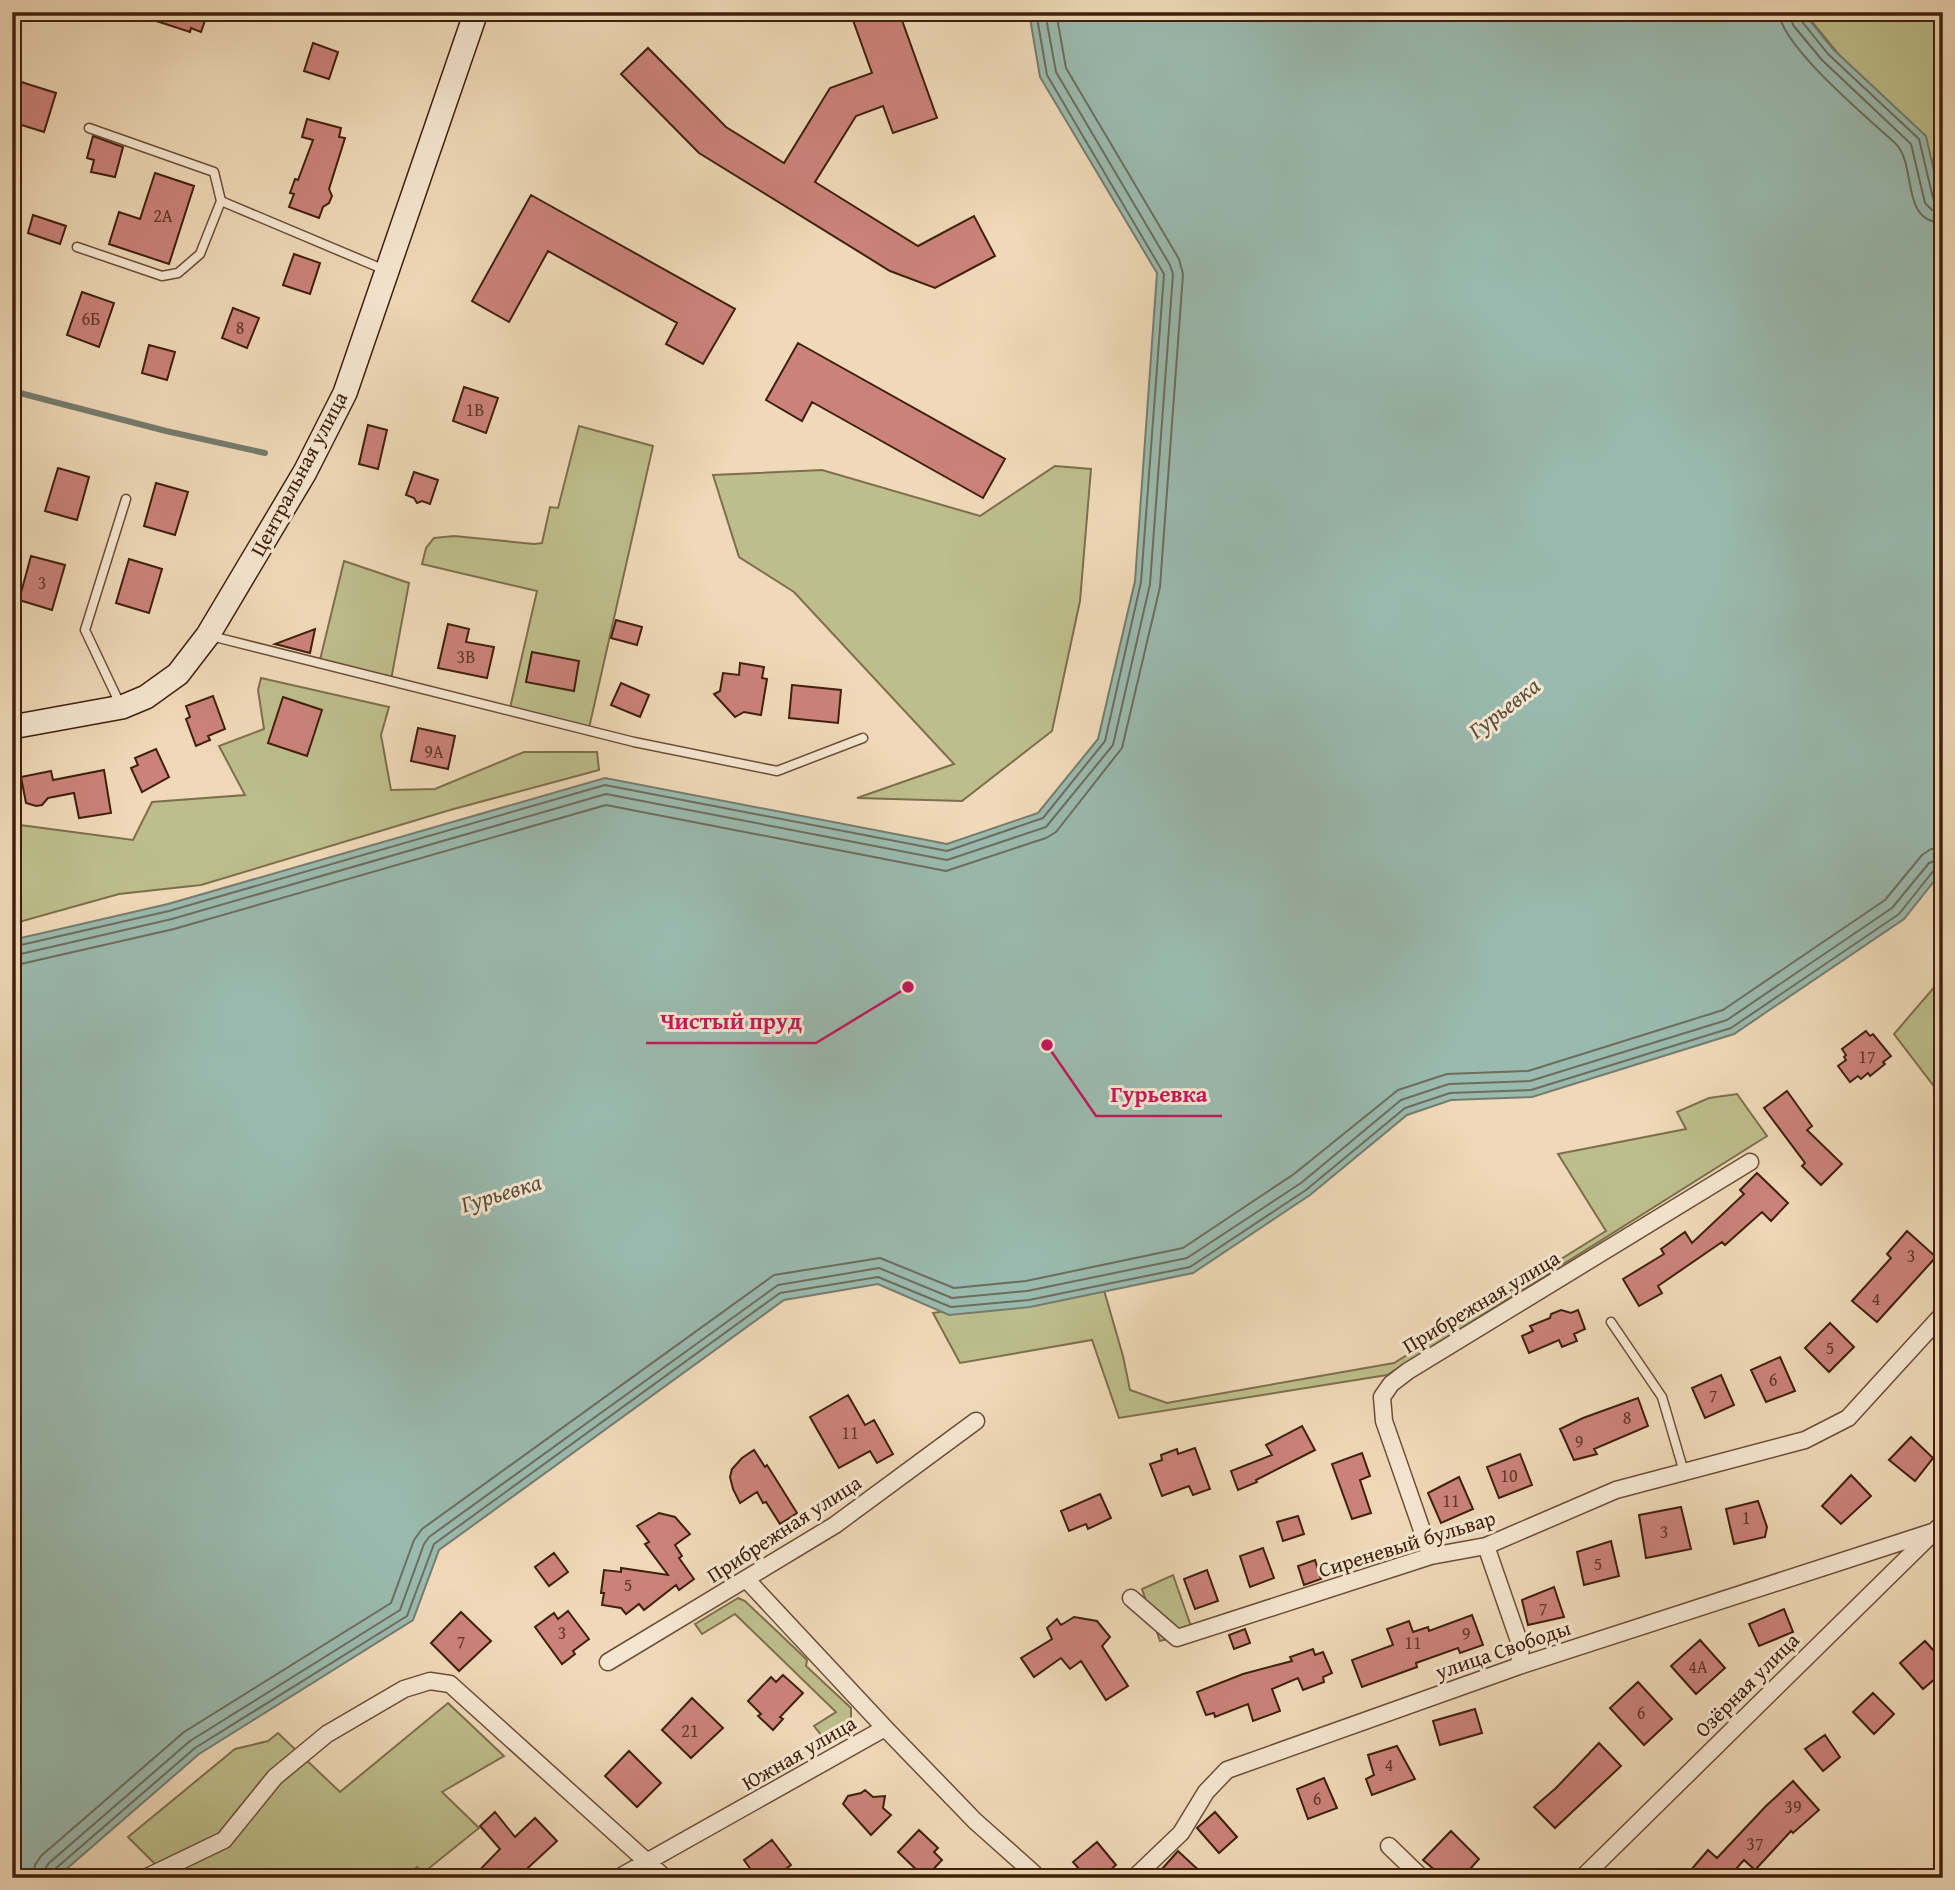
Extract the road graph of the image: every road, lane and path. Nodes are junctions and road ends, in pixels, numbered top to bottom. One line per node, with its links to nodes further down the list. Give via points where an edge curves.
1 (476, 12): 5 (main road, Центральная улица)
2 (89, 128): 3 (lane, via 214,172)
3 (222, 201): 4 (lane, via 200,254 178,273 162,276); 5 (lane)
4 (77, 247)
5 (388, 271): 7 (main road, Центральная улица, via 345,393 305,472)
6 (126, 499): 8 (lane, via 85,631)
7 (208, 635): 8 (main road, Центральная улица, via 178,674 146,697); 10 (lane, via 621,738 777,771)
8 (122, 707): 9 (main road, Центральная улица)
9 (12, 727)
10 (863, 738)
11 (1750, 1162): 18 (street, Прибрежная улица, via 1391,1384 1382,1397 1384,1422)
12 (1943, 1314): 15 (street, Сиреневый бульвар, via 1849,1418 1805,1440)
13 (1611, 1322): 15 (lane, via 1662,1397)
14 (976, 1421): 19 (street, Прибрежная улица, via 835,1525)
15 (1684, 1472): 17 (street, Сиреневый бульвар, via 1616,1490)
16 (1938, 1528): 22 (street, улица Свободы); 32 (street, Озёрная улица)
17 (1486, 1546): 18 (street, Сиреневый бульвар); 22 (street, via 1521,1647)
18 (1432, 1556): 20 (street, Сиреневый бульвар, via 1177,1638)
19 (746, 1579): 21 (street, Прибрежная улица); 23 (street)
20 (1131, 1598)
21 (608, 1662)
22 (1519, 1665): 30 (street, улица Свободы, via 1227,1770 1206,1792 1181,1833)
23 (885, 1728): 25 (street, Южная улица); 29 (street, Южная улица, via 975,1821)
24 (1389, 1846): 31 (street)
25 (649, 1862): 26 (street, via 450,1684 430,1681 404,1689 327,1734 275,1777 224,1840); 27 (street, Южная улица); 28 (street)
26 (145, 1878)
27 (618, 1878)
28 (665, 1878)
29 (1039, 1878)
30 (1134, 1878)
31 (1422, 1878)
32 (1582, 1878)

